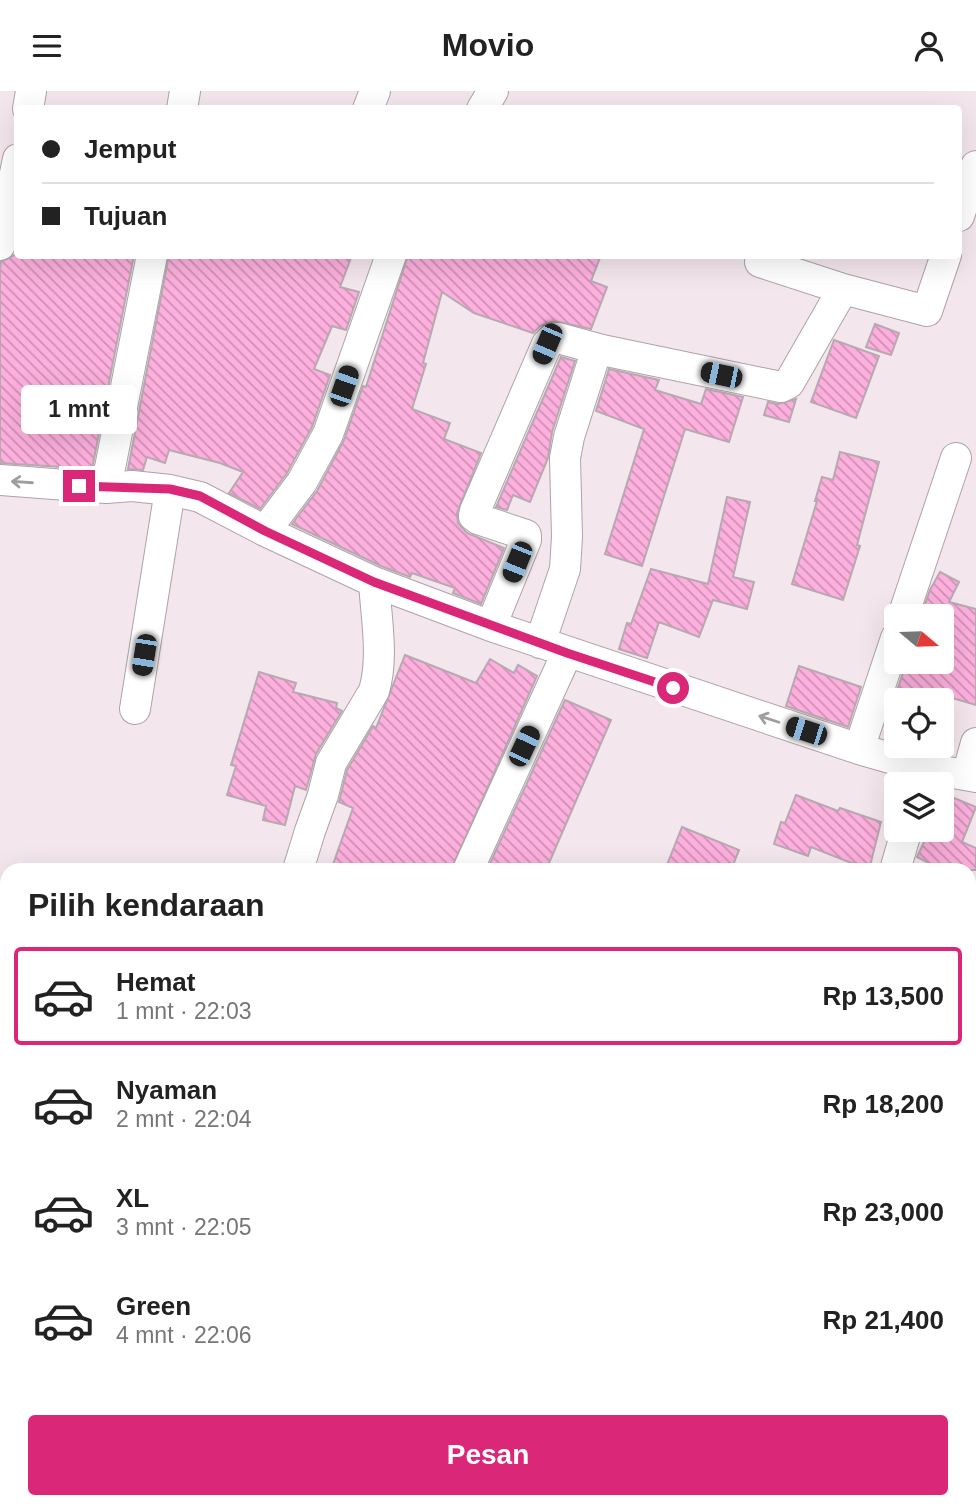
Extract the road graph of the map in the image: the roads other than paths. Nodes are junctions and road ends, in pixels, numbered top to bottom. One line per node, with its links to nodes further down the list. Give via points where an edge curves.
1 (976, 166): 3 (street)
2 (14, 178): 4 (street)
3 (962, 207)
4 (0, 245)
5 (151, 259): 13 (street)
6 (390, 259): 15 (street, via 328,434 302,482)
7 (945, 259): 9 (street, via 927,311)
8 (760, 262): 9 (street)
9 (843, 289): 10 (street, via 789,383 781,387)
10 (602, 349): 18 (street, via 558,338 547,344 475,511 478,519 526,535); 19 (street, via 594,358 565,459 567,537)
11 (956, 458): 17 (street)
12 (0, 480): 13 (street, one-way to 12)
13 (106, 488): 14 (street)
14 (170, 489): 15 (street, via 200,496); 21 (street)
15 (265, 531): 16 (street)
16 (374, 582): 18 (street); 28 (street, via 378,664 374,691 331,762)
17 (907, 604)
18 (491, 626): 19 (street)
19 (554, 648): 23 (street, one-way to 19); 29 (street)
20 (884, 674): 23 (street)
21 (135, 709)
22 (976, 743): 26 (street)
23 (859, 749): 24 (street)
24 (914, 772)
25 (954, 776): 26 (street)
26 (972, 776)
27 (903, 842): 30 (street)
28 (300, 863)
29 (471, 863)
30 (897, 863)

